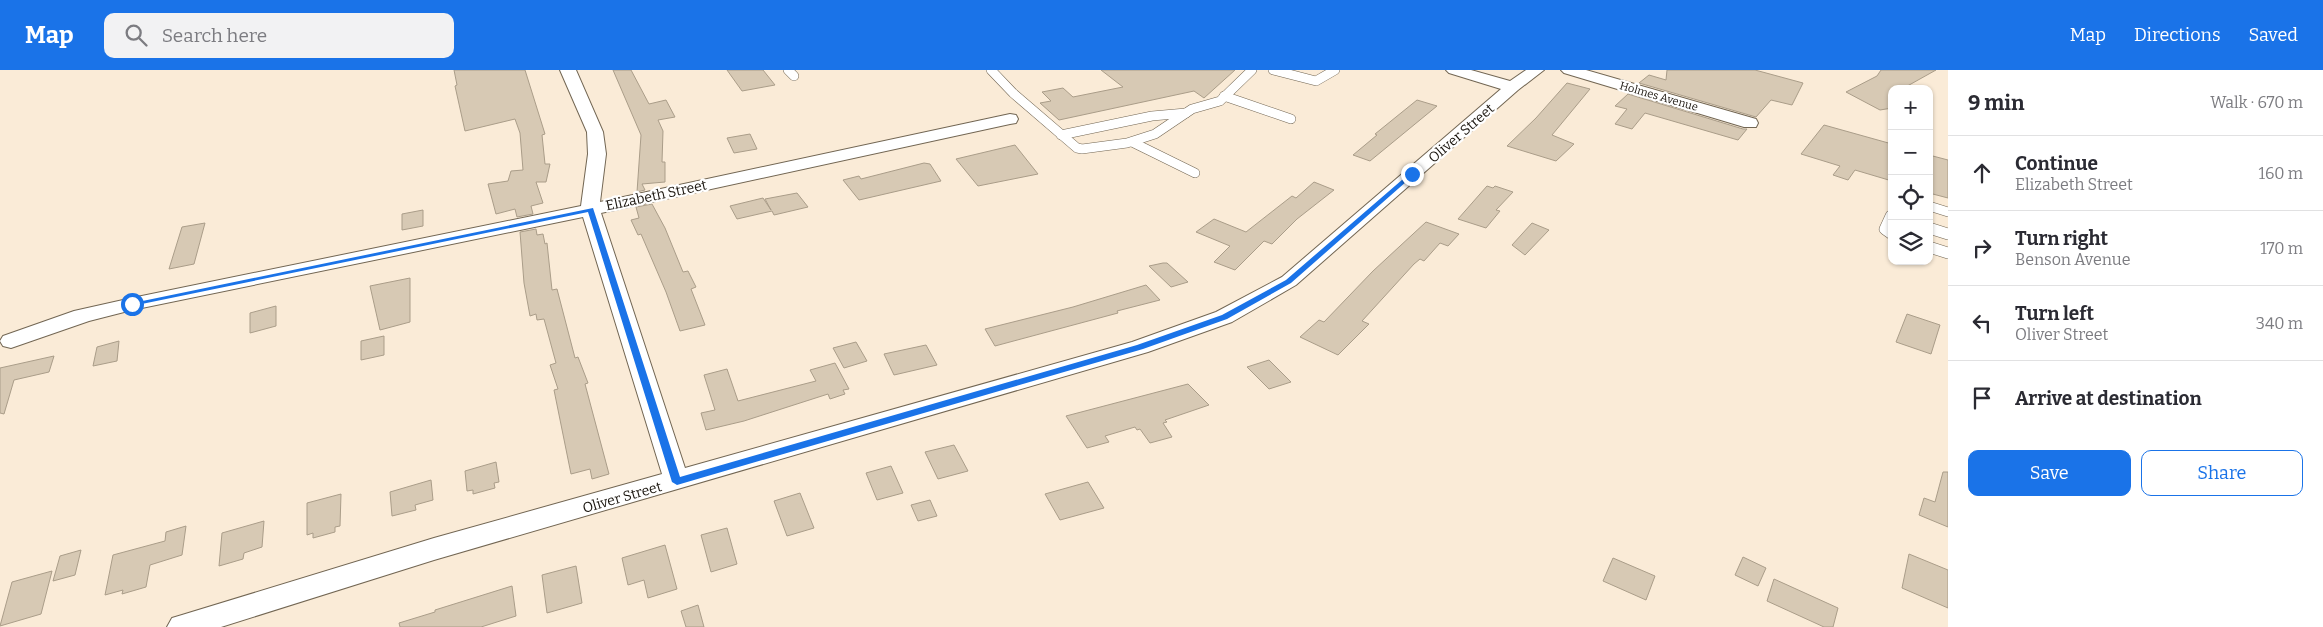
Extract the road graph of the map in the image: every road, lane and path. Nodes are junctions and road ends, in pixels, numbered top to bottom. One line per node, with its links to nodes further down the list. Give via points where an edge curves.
1 (568, 70): 19 (street, via 595,132 597,154)
2 (991, 70): 15 (lane, via 1012,93)
3 (1252, 70): 10 (lane)
4 (1273, 70): 5 (lane, via 1316,81)
5 (1335, 70)
6 (1454, 70): 9 (street)
7 (1536, 70): 9 (street, Oliver Street)
8 (1569, 70): 14 (street, Holmes Avenue)
9 (1512, 87): 28 (street, Oliver Street, via 1288,281 1224,317 1140,347)
10 (1224, 96): 11 (lane, via 1220,101); 13 (lane)
11 (1186, 114): 15 (lane, via 1152,116); 16 (lane, via 1155,134)
12 (1010, 119): 19 (street, Elizabeth Street)
13 (1291, 119)
14 (1750, 123)
15 (1062, 135): 16 (lane, via 1082,149)
16 (1132, 142): 17 (lane)
17 (1195, 173)
18 (1933, 207): 20 (lane)
19 (590, 210): 27 (street, Elizabeth Street, via 124,306 82,316); 28 (street)
20 (1948, 212)
21 (1888, 222): 23 (lane, via 1884,229)
22 (1933, 229): 24 (lane)
23 (1888, 232)
24 (1948, 234)
25 (1933, 248): 26 (lane)
26 (1948, 253)
27 (11, 341)
28 (677, 482): 29 (street, Oliver Street, via 434,550)
29 (182, 627)

